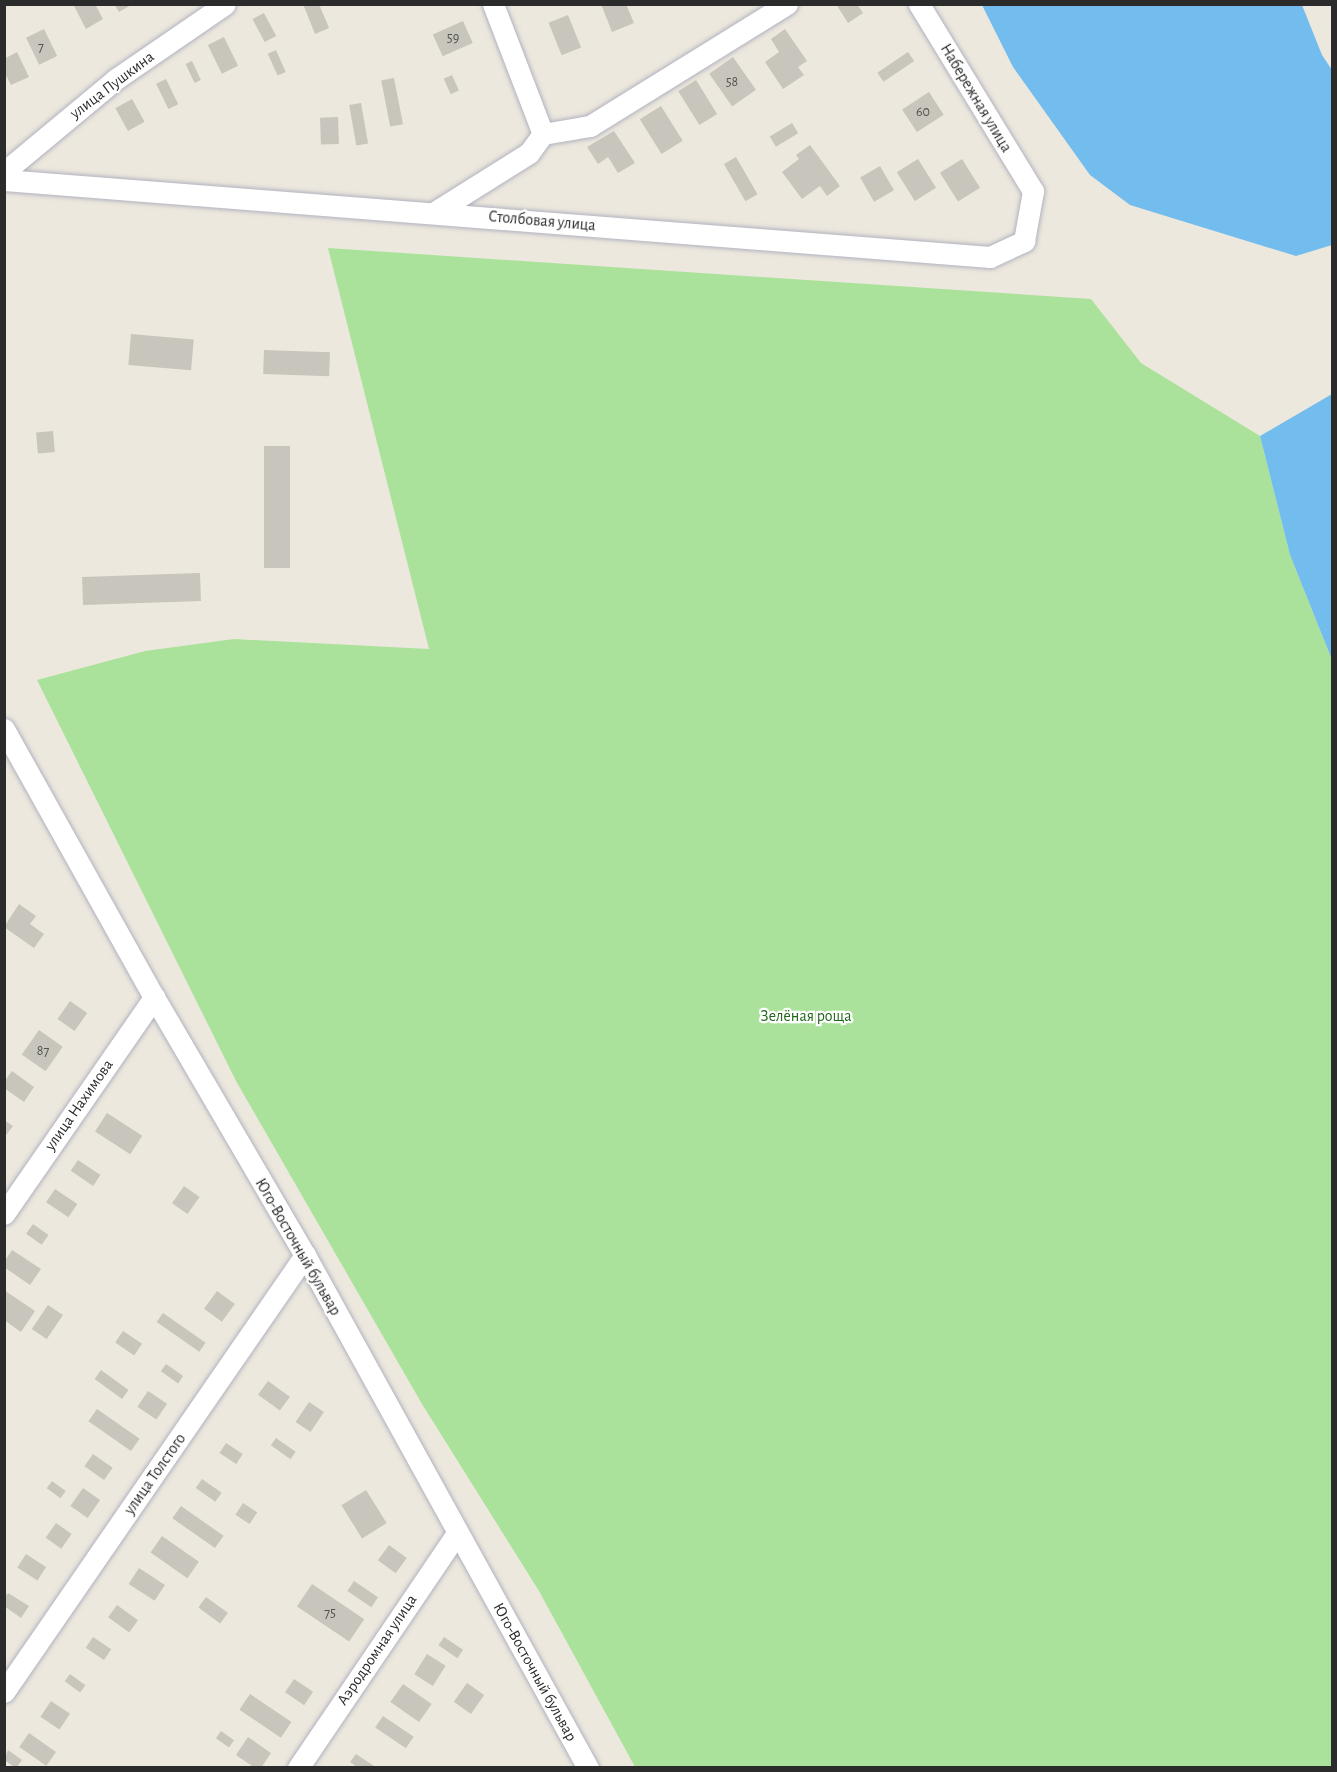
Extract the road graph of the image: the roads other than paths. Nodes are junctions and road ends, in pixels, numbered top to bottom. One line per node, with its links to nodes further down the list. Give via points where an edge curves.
1 (225, 4): 6 (street, улица Пушкина, via 116,79)
2 (493, 4): 5 (street)
3 (787, 4): 5 (street, via 590,126)
4 (919, 4): 8 (street, Набережная улица)
5 (543, 134): 9 (street, via 530,153)
6 (4, 172)
7 (4, 180): 9 (street, Столбовая улица)
8 (1032, 191): 9 (street, Столбовая улица, via 1024,241 990,257)
9 (435, 212)
10 (4, 729): 11 (street, Юго-Восточный бульвар)
11 (154, 997): 12 (street, улица Нахимова); 13 (street, Юго-Восточный бульвар)
12 (4, 1214)
13 (304, 1256): 14 (street, Юго-Восточный бульвар); 15 (street, улица Толстого)
14 (457, 1533): 16 (street, Аэродромная улица); 17 (street, Юго-Восточный бульвар)
15 (4, 1692)
16 (298, 1767)
17 (588, 1767)

